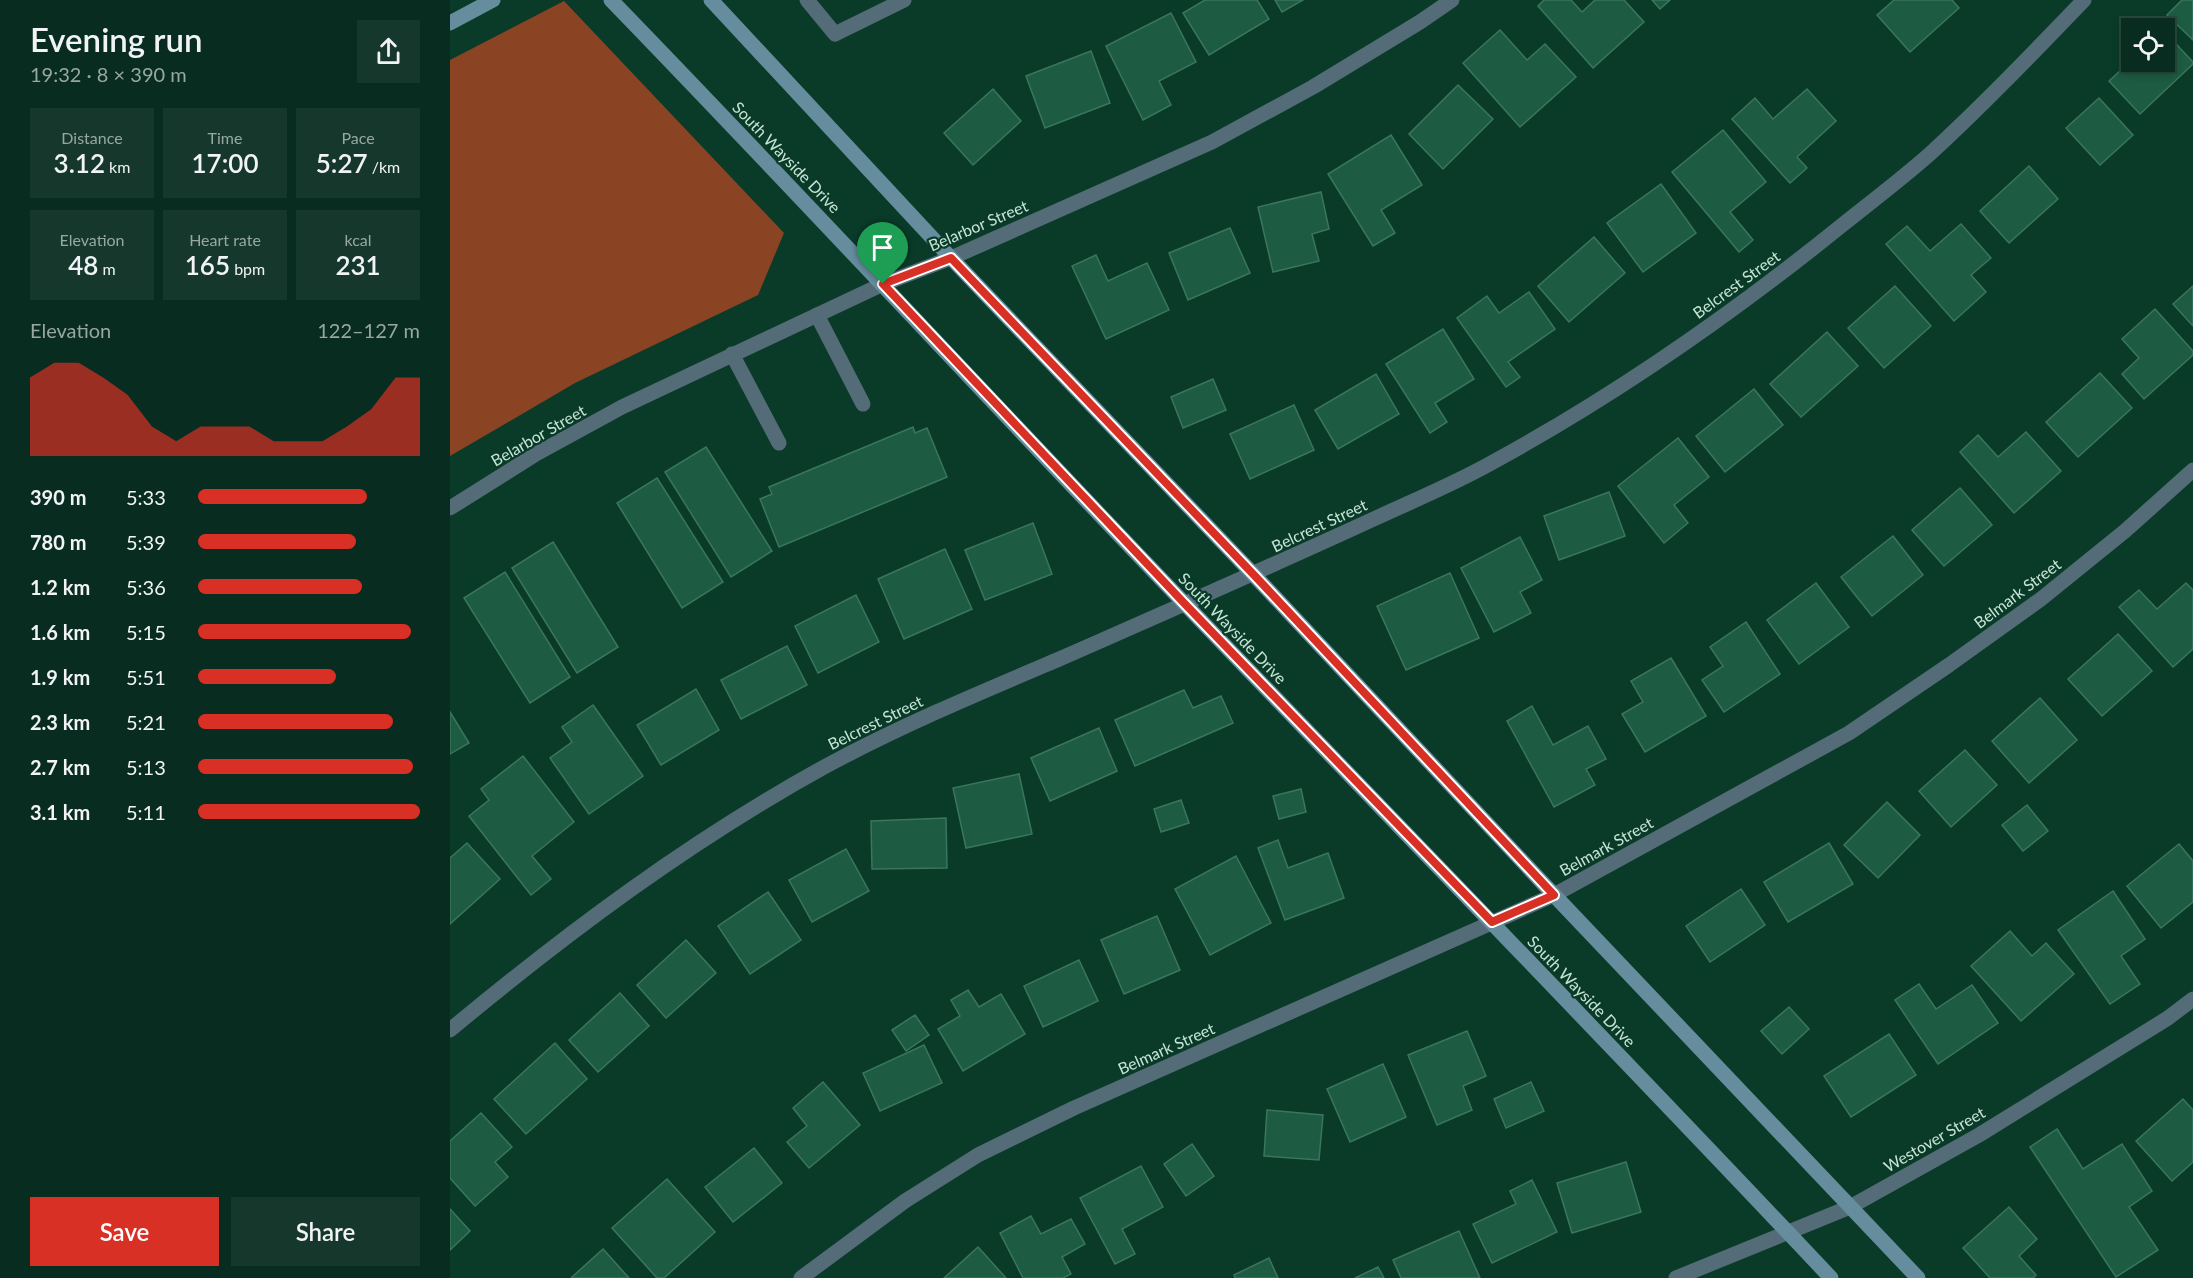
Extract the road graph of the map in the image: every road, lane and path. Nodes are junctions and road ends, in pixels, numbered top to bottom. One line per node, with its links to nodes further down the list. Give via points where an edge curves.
1 (493, 0): 8 (street)
2 (611, 0): 10 (street, South Wayside Drive)
3 (711, 0): 9 (street)
4 (807, 0): 5 (street, via 835,34)
5 (904, 0)
6 (1452, 0): 9 (street, Belarbor Street, via 1313,87 1212,142)
7 (2084, 0): 17 (street, Belcrest Street, via 1928,155 1706,329 1575,417 1487,466)
8 (450, 23)
9 (951, 258): 10 (street, Belarbor Street); 17 (street)
10 (883, 284): 11 (street, Belarbor Street); 18 (street, South Wayside Drive)
11 (818, 315): 12 (street, Belarbor Street); 13 (street)
12 (732, 354): 14 (street); 16 (street, Belarbor Street, via 622,407)
13 (862, 404)
14 (779, 443)
15 (2193, 470): 19 (street, Belmark Street, via 2041,598 1849,734)
16 (450, 508)
17 (1254, 575): 18 (street, Belcrest Street); 19 (street)
18 (1184, 603): 20 (street, South Wayside Drive); 22 (street, Belcrest Street, via 937,711 827,766 711,834 611,903)
19 (1554, 895): 20 (street, Belmark Street); 23 (street)
20 (1492, 922): 24 (street, South Wayside Drive); 25 (street, Belmark Street, via 1074,1108 978,1155 905,1201)
21 (2193, 999): 23 (street, Westover Street, via 1979,1135)
22 (450, 1030)
23 (1850, 1207): 24 (street, Westover Street); 28 (street)
24 (1788, 1233): 26 (street, Westover Street); 27 (street, South Wayside Drive)
25 (801, 1278)
26 (1676, 1278)
27 (1831, 1278)
28 (1918, 1278)

